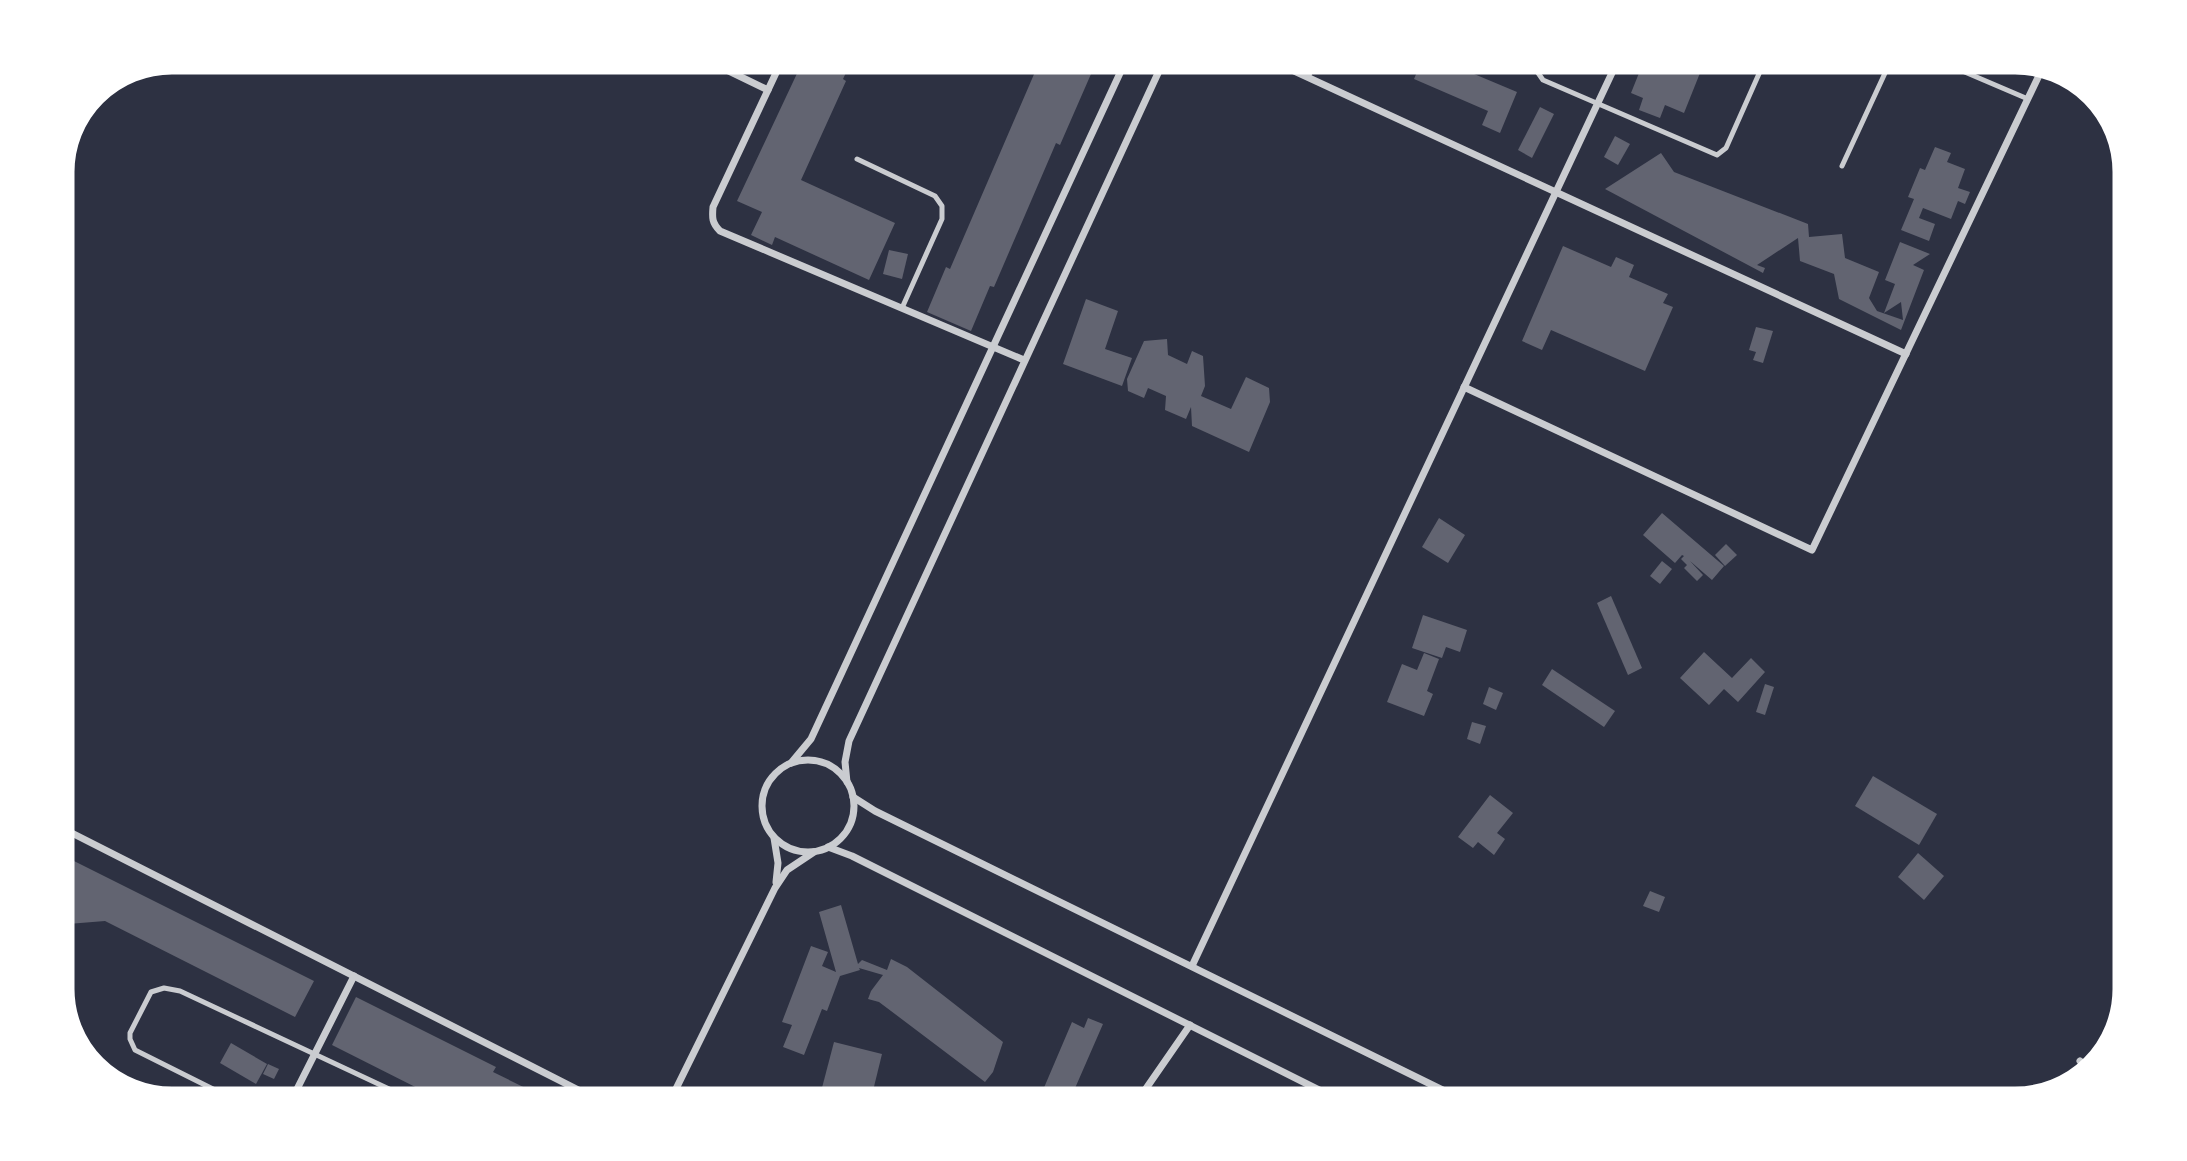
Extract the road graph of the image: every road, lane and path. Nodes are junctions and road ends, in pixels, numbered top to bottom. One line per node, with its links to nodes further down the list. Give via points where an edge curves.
1 (727, 70): 14 (street)
2 (777, 70): 14 (street)
3 (1121, 70): 21 (street)
4 (1159, 70): 23 (street)
5 (1293, 70): 13 (street)
6 (1311, 70): 13 (lane)
7 (1536, 70): 16 (lane, via 1543,80)
8 (1614, 70): 16 (street)
9 (1761, 70): 16 (lane, via 1720,154 1709,154)
10 (1886, 70): 18 (lane)
11 (1960, 70): 15 (lane)
12 (2040, 73): 15 (street)
13 (1308, 77): 19 (street)
14 (768, 90): 20 (street, via 713,207 715,226)
15 (2028, 99): 22 (street)
16 (1598, 104): 19 (street)
17 (857, 159): 20 (lane, via 935,196 942,206 942,219)
18 (1842, 166)
19 (1556, 192): 22 (street); 24 (street)
20 (902, 308): 21 (street)
21 (993, 347): 23 (street); 25 (street, via 811,739)
22 (1906, 354): 24 (street, via 1812,550)
23 (1024, 360): 26 (street, via 849,741)
24 (1464, 387): 33 (street)
25 (791, 763): 26 (street, via 822,762); 29 (street, via 769,782 763,796 762,811)
26 (847, 782): 27 (street)
27 (853, 796): 30 (street, via 849,826); 33 (street, via 875,811)
28 (70, 832): 34 (street)
29 (774, 838): 31 (street, via 799,852); 32 (street)
30 (828, 847): 31 (street); 35 (street)
31 (814, 852): 32 (street, via 787,870)
32 (775, 888): 43 (street)
33 (1192, 966): 46 (street)
34 (354, 976): 36 (street); 42 (street)
35 (1190, 1025): 44 (street); 45 (street)
36 (314, 1055): 39 (lane, via 172,988 151,992 131,1033 135,1050); 40 (street); 41 (lane)
37 (2080, 1061): 38 (street)
38 (2084, 1064)
39 (217, 1091)
40 (296, 1091)
41 (393, 1091)
42 (580, 1091)
43 (675, 1091)
44 (1144, 1091)
45 (1321, 1091)
46 (1445, 1091)

